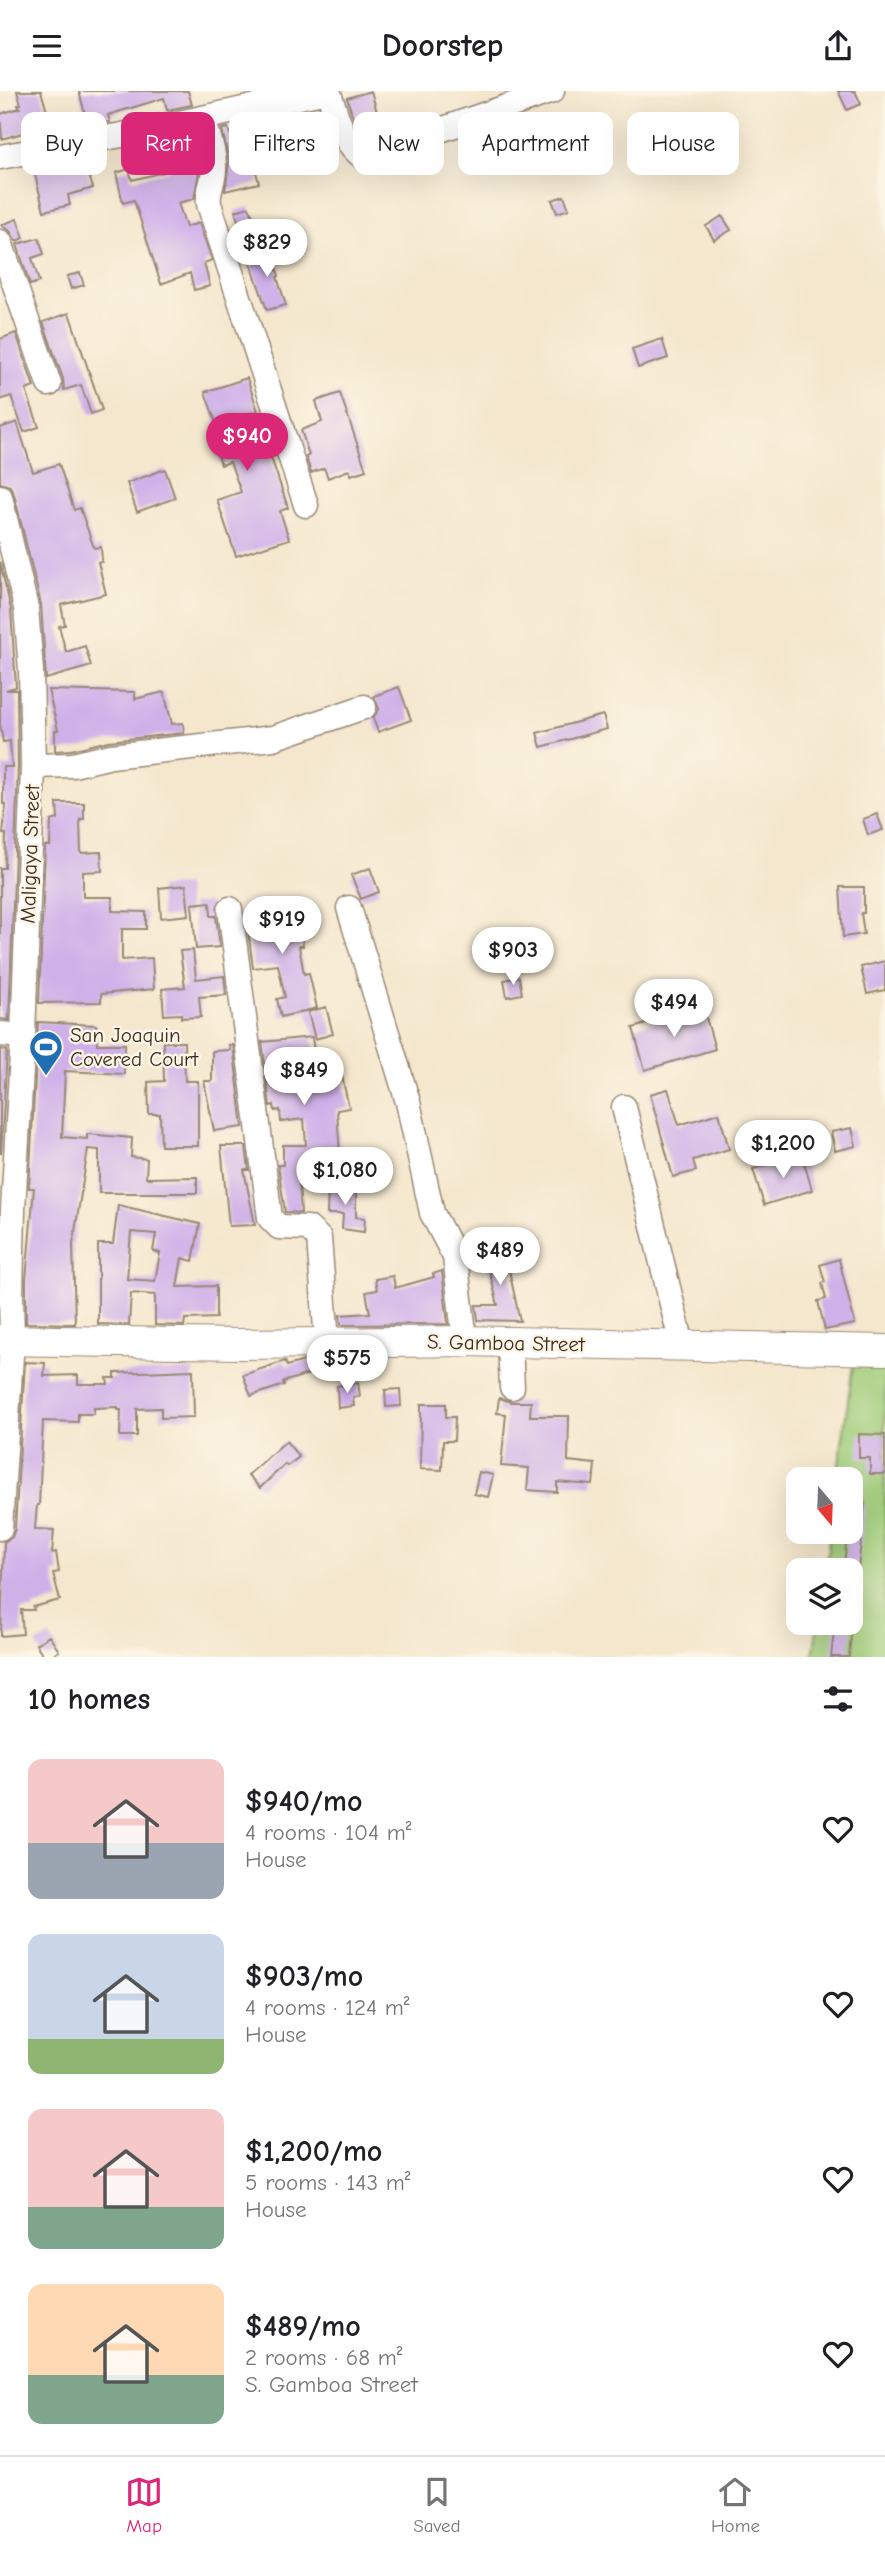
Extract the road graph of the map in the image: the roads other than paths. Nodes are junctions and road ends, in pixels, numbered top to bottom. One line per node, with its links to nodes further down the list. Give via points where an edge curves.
1 (328, 91): 2 (street, via 343,135 363,157); 3 (street)
2 (552, 91)
3 (215, 115)
4 (121, 134): 5 (street)
5 (0, 157)
6 (213, 175): 10 (street, via 209,204)
7 (0, 242): 8 (street)
8 (49, 384)
9 (0, 497): 12 (street, Maligaya Street, via 26,608)
10 (306, 505)
11 (364, 707): 12 (street, via 274,739)
12 (33, 766): 15 (street, Maligaya Street)
13 (349, 908): 18 (street, via 408,1102 432,1213 455,1257)
14 (230, 909): 19 (street, via 270,1218 279,1227 308,1228 319,1238)
15 (12, 1035): 17 (street, Maligaya Street, via 13,1209)
16 (624, 1108): 21 (street)
17 (6, 1340): 19 (main road, S. Gamboa Street); 24 (street, Maligaya Street)
18 (465, 1341): 19 (main road, S. Gamboa Street); 20 (main road, S. Gamboa Street)
19 (327, 1342)
20 (510, 1344): 21 (main road, S. Gamboa Street); 23 (street)
21 (682, 1345): 22 (main road, S. Gamboa Street)
22 (885, 1350)
23 (512, 1387)
24 (0, 1528)

